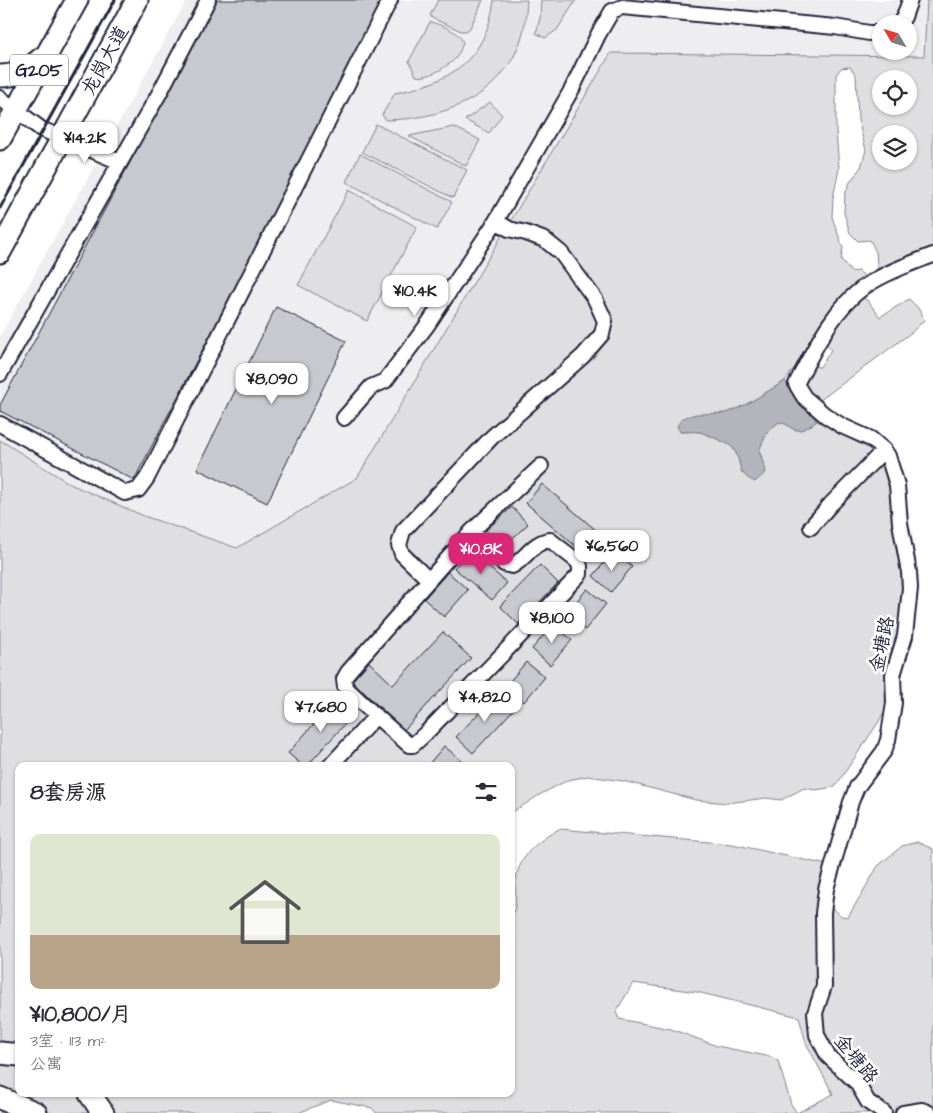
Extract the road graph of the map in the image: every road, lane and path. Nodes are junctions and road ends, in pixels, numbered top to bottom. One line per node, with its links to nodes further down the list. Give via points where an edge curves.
1 (76, 0): 8 (highway, G205)
2 (137, 0): 12 (highway, 龙岗大道 / G205)
3 (208, 0): 14 (street)
4 (390, 0): 20 (street, via 147,478 138,490 125,493)
5 (910, 0): 6 (street)
6 (905, 15)
7 (872, 33): 15 (street, via 622,7 612,11 572,90)
8 (53, 44): 9 (highway, via 31,67 20,73); 11 (highway, G205)
9 (0, 76)
10 (0, 86): 11 (street)
11 (12, 104): 12 (street, via 34,112); 13 (highway, G205)
12 (61, 138): 14 (street); 16 (highway, 龙岗大道 / G205)
13 (0, 139)
14 (120, 162): 18 (street)
15 (496, 221): 19 (street, via 428,324 385,381 371,386); 25 (street, via 509,229 545,240 561,253 595,300 605,321 602,334 583,356 492,437 403,531 399,544 402,554)
16 (0, 252)
17 (933, 255): 21 (street, via 864,287 854,295 792,379 824,415 871,439)
18 (0, 374)
19 (344, 418)
20 (0, 424)
21 (884, 450): 23 (street); 34 (street, 金塘路, via 892,464 897,485 900,523 910,572 905,636 893,675 894,703 887,746 857,788 851,802 826,890 823,913 824,986 815,1021 817,1035 828,1056 857,1083 868,1102)
22 (541, 466): 24 (street)
23 (811, 527)
24 (472, 531): 25 (street); 26 (street, via 504,564 512,566 535,546 550,540 577,562 580,574 413,745 405,743)
25 (429, 580): 26 (street, via 344,679 345,686)
26 (376, 716): 27 (street)
27 (334, 762)
28 (0, 1053): 29 (highway)
29 (15, 1055)
30 (92, 1097): 33 (highway)
31 (0, 1098): 32 (highway)
32 (36, 1113)
33 (103, 1113)
34 (884, 1113)
35 (903, 1113): 36 (street, via 922,1110)
36 (929, 1113)

